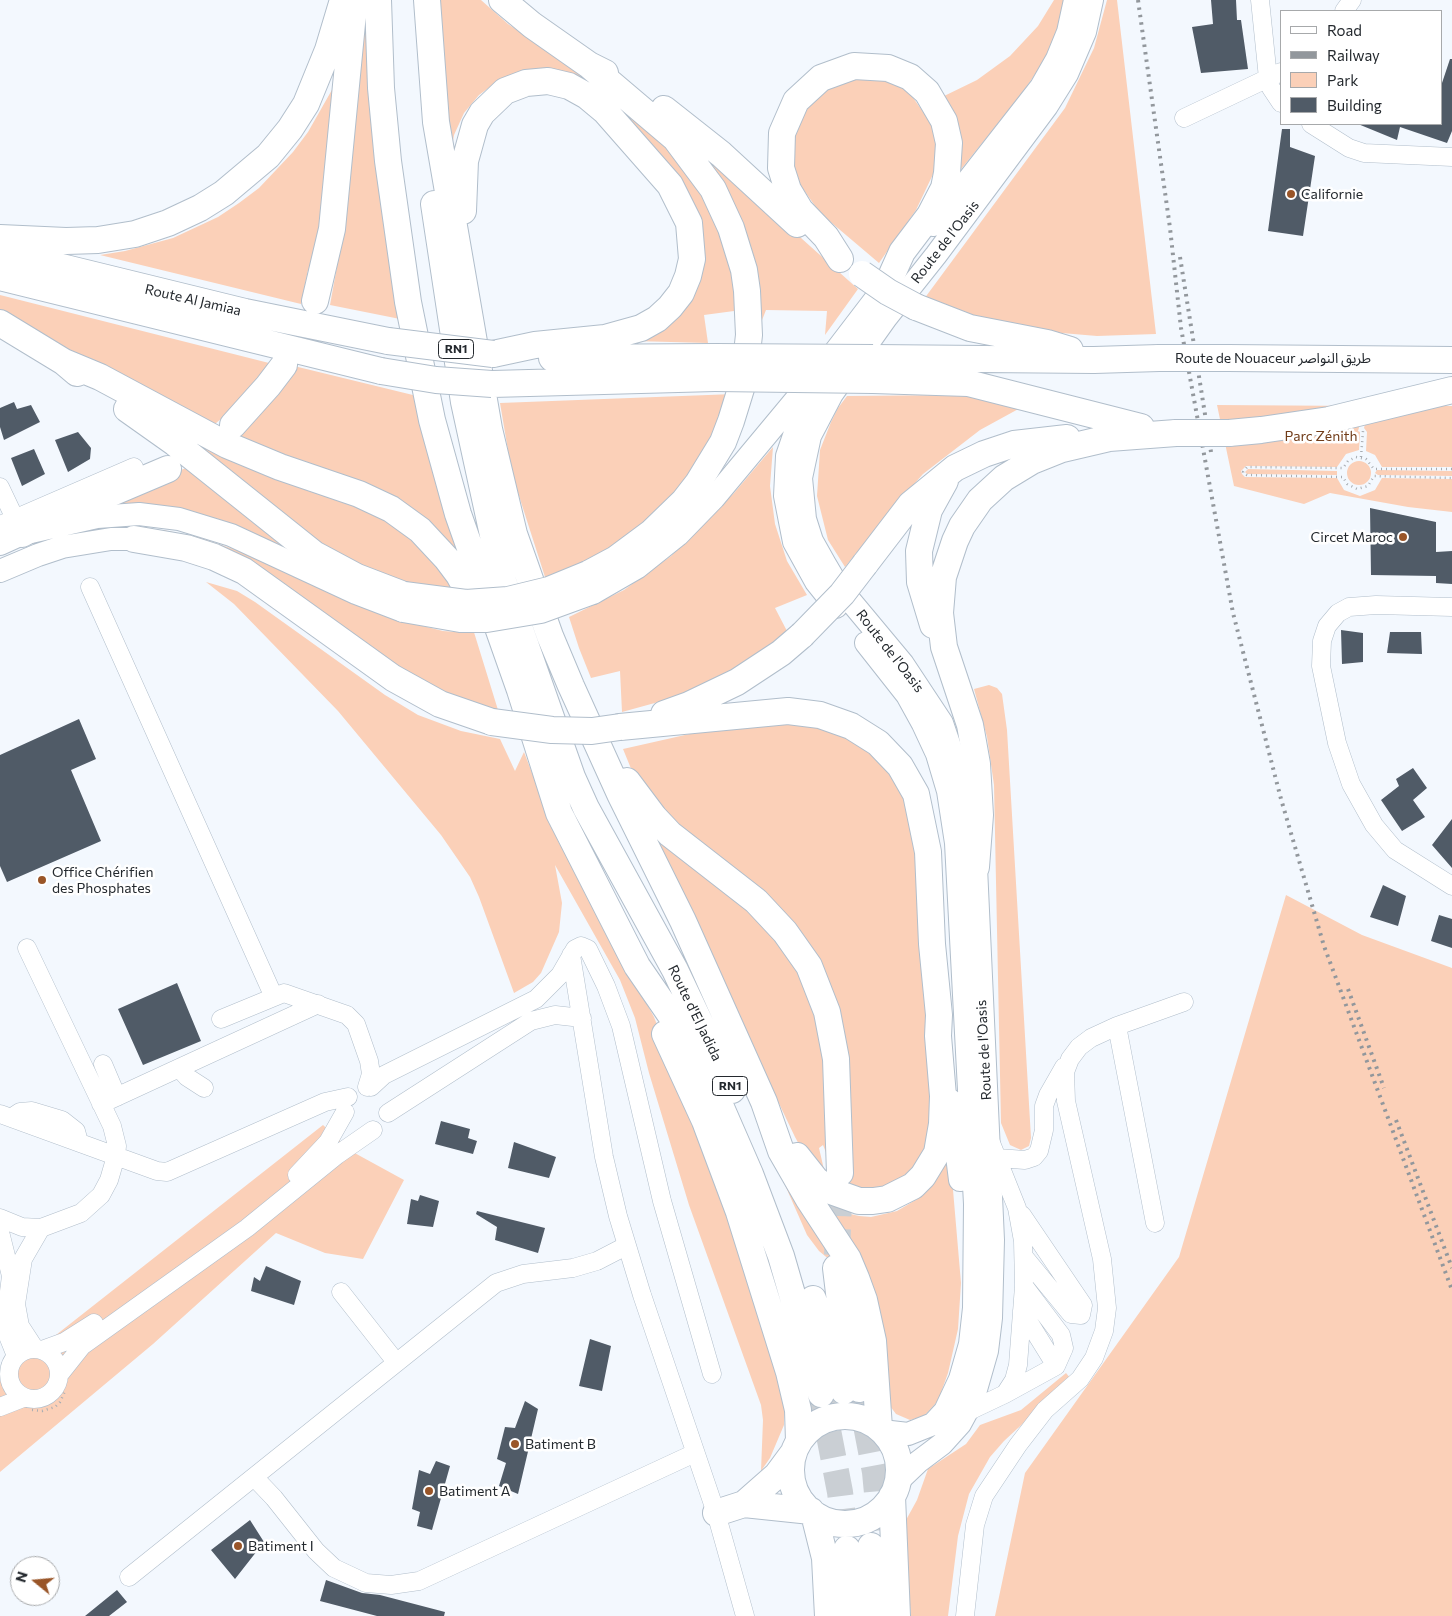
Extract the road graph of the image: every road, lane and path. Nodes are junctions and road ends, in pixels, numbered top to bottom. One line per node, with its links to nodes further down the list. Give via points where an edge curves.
1 (343, 0): 16 (highway, via 328,50 306,104 268,156 224,193 184,216 135,234 66,242)
2 (354, 0): 22 (highway, via 332,229)
3 (378, 0): 52 (highway, RN1, via 388,162 408,302 432,420 458,514)
4 (415, 0): 52 (highway, RN1, via 420,99 464,402)
5 (427, 0): 17 (highway, via 436,122)
6 (502, 0): 10 (highway)
7 (1075, 0): 21 (main road, Route de l'Oasis, via 1068,32 1041,87)
8 (1092, 0): 55 (main road, Route de l'Oasis, via 1085,32 1068,74 832,394 810,436 801,478 805,519 812,541 825,564 838,586 903,664 942,723 961,779)
9 (1260, 0): 11 (street)
10 (589, 65): 19 (highway, via 629,86 688,127); 47 (highway, via 665,128 689,154 713,189 742,262 749,335 744,378 731,421 723,442 698,483 651,533)
11 (1274, 75): 12 (street, via 1271,88); 13 (street)
12 (1280, 102)
13 (1184, 118)
14 (1314, 125): 15 (street, via 1349,148 1364,153)
15 (1452, 157)
16 (0, 238)
17 (459, 248): 24 (highway, via 465,161 475,125 505,91 537,81 569,86 605,111 670,186 689,223 692,259 688,276 675,300 657,319 641,328 605,338 535,345); 53 (highway, via 500,482 531,585)
18 (0, 252): 24 (highway, Route Al Jamiaa, bridge, via 245,312 388,341)
19 (840, 259): 21 (highway, via 788,190 781,168 782,133 796,101 821,78 854,66 888,68 910,77 930,96 944,120 949,143 947,173 940,195 930,215 902,252); 25 (highway, bridge, via 916,307 970,328 1047,343)
20 (0, 276): 30 (highway, Route Al Jamiaa, bridge, via 381,371 436,380 492,384)
21 (889, 281): 27 (main road, Route de l'Oasis)
22 (315, 301)
23 (0, 324): 28 (highway)
24 (493, 354): 30 (highway)
25 (1094, 360): 26 (highway, Route de Nouaceur طريق النواصر, bridge); 31 (highway, Route de Nouaceur طريق النواصر)
26 (1452, 360)
27 (828, 361): 47 (main road, via 714,498 678,535 638,567); 90 (main road, Route de l'Oasis, via 800,418 789,449 784,475 787,517 794,542 816,582 907,696 937,754 948,791 956,843 974,1171)
28 (64, 362): 49 (highway, via 175,443 314,554); 52 (highway, via 94,374 227,445 358,494 406,519 434,544 459,575 492,643)
29 (284, 365): 33 (highway)
30 (715, 367): 31 (highway, bridge)
31 (873, 369): 35 (highway, via 968,383 1106,419)
32 (1452, 390): 35 (highway, bridge, via 1304,424 1229,432)
33 (233, 425)
34 (1361, 428): 37 (path)
35 (1176, 433): 36 (highway)
36 (1109, 438): 39 (highway, via 1076,437 1014,444); 51 (highway, via 1062,449 1025,465 992,488 970,513 954,541 943,577 940,613)
37 (1362, 457): 41 (path, via 1374,469); 42 (path, via 1352,459 1344,468 1247,467 1243,472 1248,475 1343,477 1347,484 1357,489 1368,486 1374,476)
38 (134, 467): 44 (street)
39 (955, 468): 51 (highway, via 929,510 918,565 924,599); 54 (highway, bridge, via 911,504 829,608 802,636 737,682 689,705)
40 (168, 469): 44 (highway)
41 (1452, 469)
42 (1452, 478)
43 (0, 487): 44 (street)
44 (9, 530): 49 (main road, via 119,514 179,518 231,535 356,593)
45 (134, 539): 46 (main road, via 62,547); 54 (highway, bridge, via 186,548 244,571 392,678 440,704 492,722 552,730 592,730)
46 (0, 571)
47 (591, 583): 49 (highway, bridge, via 508,600)
48 (90, 587): 60 (street)
49 (403, 603)
50 (1452, 607): 56 (street, via 1350,607 1338,613 1327,626 1322,641 1321,666 1337,743 1351,784 1374,825 1395,850)
51 (944, 647): 55 (highway, via 970,725 977,764 980,816)
52 (528, 681): 59 (highway, Route d'El Jadida / RN1, via 559,813); 100 (highway, Route d'El Jadida / RN1, via 586,808 675,970 733,1093 799,1256)
53 (571, 686): 73 (highway); 81 (highway, via 626,780 654,817 688,849 756,901 785,932 809,966 826,1012 836,1060)
54 (630, 725): 63 (highway, via 772,712 804,713 851,726 890,754 916,794 925,831)
55 (976, 867): 78 (main road, Route de l'Oasis)
56 (1452, 886)
57 (27, 948): 72 (street)
58 (571, 955): 65 (street); 70 (street, via 553,984 536,999 384,1075); 98 (street, via 578,947 588,949 615,1006 662,1201)
59 (637, 966): 100 (highway, Route d'El Jadida / RN1, via 685,1036 716,1096); 106 (highway, via 704,1121 739,1212 789,1372 798,1410)
60 (273, 995): 62 (street, via 289,993); 64 (street)
61 (1184, 1002): 66 (street)
62 (318, 1004): 69 (street); 70 (street, via 347,1016 356,1024 371,1067)
63 (939, 1015): 73 (highway, via 943,1096 940,1140 937,1153 923,1176 900,1193 886,1199 859,1201 831,1191 816,1180 799,1159); 90 (main road, via 966,1230)
64 (221, 1018)
65 (582, 1018): 75 (street, via 555,1015 531,1021); 87 (street, via 604,1157)
66 (1117, 1026): 67 (street, via 1090,1038); 84 (street)
67 (1070, 1059): 80 (street, via 1044,1106 1039,1151 1025,1160); 121 (street, via 1064,1087 1102,1259 1107,1308 1104,1331 1094,1358 1080,1379 1045,1410 984,1496 975,1525)
68 (103, 1064): 72 (street)
69 (180, 1068): 71 (street); 72 (street)
70 (369, 1087): 74 (street, via 357,1089); 75 (street, via 384,1097)
71 (204, 1088)
72 (109, 1100): 79 (street)
73 (764, 1102): 105 (highway, via 781,1151 848,1260 864,1300 873,1341)
74 (347, 1105): 77 (street, via 347,1118 355,1128); 79 (street, via 325,1102 166,1172); 94 (street, via 317,1155 273,1195 80,1333)
75 (388, 1113): 77 (street, via 383,1123)
76 (5, 1116): 79 (street)
77 (373, 1130): 99 (street, via 247,1228 82,1346)
78 (988, 1135): 80 (street); 104 (main road, Route de l'Oasis, via 993,1240 991,1318 984,1368)
79 (116, 1156): 85 (street, via 109,1180 96,1202 81,1213)
80 (998, 1158): 82 (street)
81 (840, 1172)
82 (1017, 1208): 88 (street); 88 (street, via 1083,1305 1081,1315 1071,1314)
83 (0, 1218): 85 (street, via 22,1227)
84 (1154, 1223)
85 (41, 1228): 94 (street, via 22,1259 16,1304 18,1321)
86 (0, 1232): 96 (street, via 10,1276 5,1320)
87 (626, 1246): 95 (street, via 597,1261 573,1268 522,1274 496,1283); 107 (street)
88 (1025, 1258): 91 (street)
89 (836, 1268): 100 (highway, via 842,1318)
90 (975, 1274): 105 (main road, Route de l'Oasis, via 970,1344 960,1379 945,1411 933,1424 917,1432 899,1434)
91 (1024, 1286): 93 (street); 97 (street, via 1061,1334 1064,1348)
92 (341, 1292): 95 (street)
93 (1022, 1311): 97 (street); 101 (street, via 1016,1372)
94 (38, 1349): 96 (street, via 22,1352); 99 (street, via 56,1362)
95 (396, 1362): 108 (street)
96 (7, 1366): 102 (street, via 12,1388)
97 (1056, 1366): 101 (street)
98 (712, 1374)
99 (59, 1375): 102 (street, via 55,1389 44,1398)
100 (841, 1392)
101 (1005, 1394): 104 (street)
102 (23, 1398): 103 (street)
103 (0, 1407)
104 (968, 1412): 109 (main road, Route de l'Oasis, via 952,1435)
105 (880, 1430): 106 (highway, via 859,1418 836,1417 815,1425); 109 (highway, via 894,1449 898,1471)
106 (797, 1447): 110 (highway, via 777,1475); 112 (highway, via 792,1480 798,1498)
107 (695, 1452): 108 (street, via 419,1581 391,1585 366,1583 334,1568); 111 (street)
108 (254, 1477): 114 (street)
109 (894, 1489): 112 (highway, via 877,1513 857,1522 834,1522); 120 (highway)
110 (744, 1504): 111 (highway); 112 (highway)
111 (716, 1513): 115 (street)
112 (812, 1513): 116 (highway, via 825,1558)
113 (867, 1547): 117 (highway); 118 (highway); 119 (highway)
114 (129, 1577)
115 (745, 1616)
116 (828, 1616)
117 (849, 1616)
118 (872, 1616)
119 (887, 1616)
120 (897, 1616)
121 (965, 1616)

